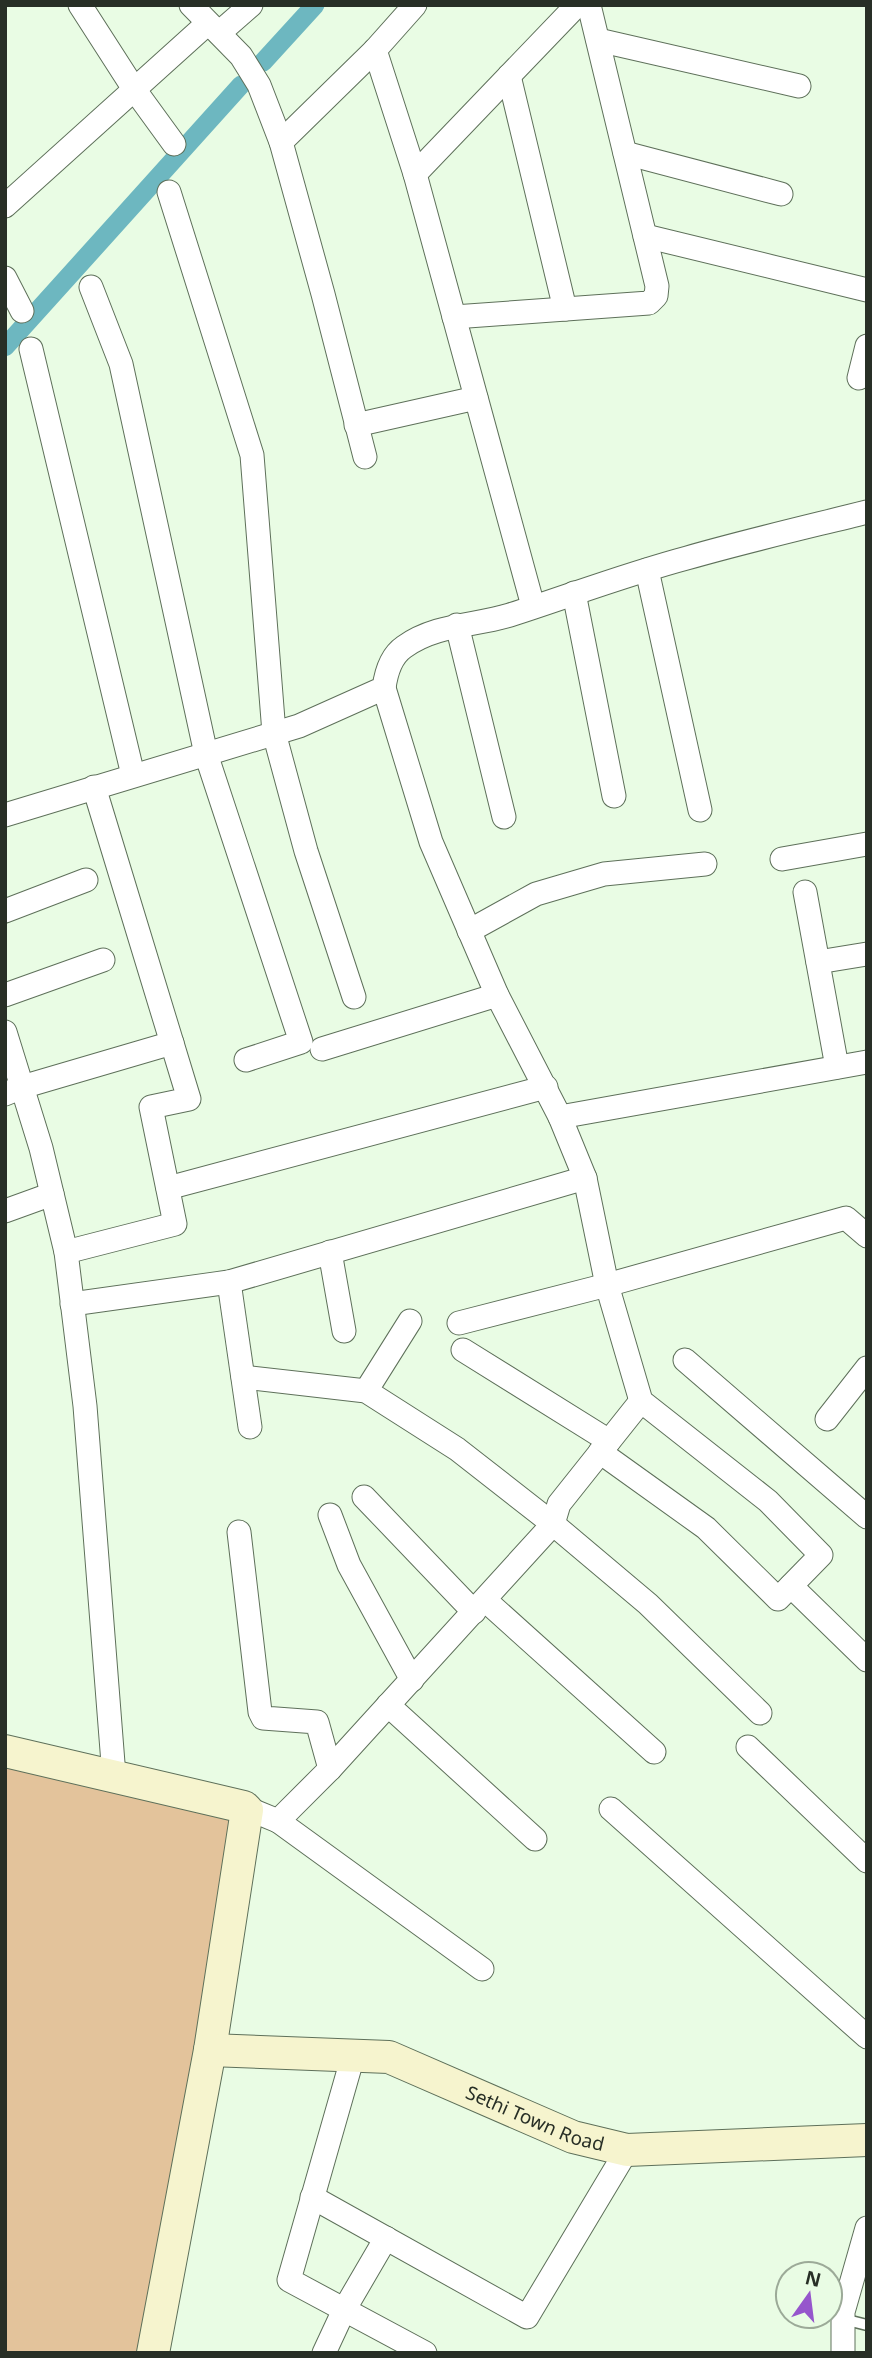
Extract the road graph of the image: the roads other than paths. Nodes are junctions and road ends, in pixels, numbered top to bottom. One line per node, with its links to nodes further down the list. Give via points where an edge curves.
1 (80, 5): 12 (street)
2 (191, 5): 7 (street)
3 (251, 5): 7 (street)
4 (415, 5): 9 (street)
5 (577, 5): 10 (street)
6 (589, 5): 8 (street)
7 (213, 28): 12 (street); 13 (street, via 241,56 259,85)
8 (598, 40): 11 (street); 15 (street)
9 (375, 50): 13 (street); 16 (street)
10 (509, 76): 16 (street); 24 (street)
11 (799, 86)
12 (134, 89): 14 (street); 19 (street)
13 (281, 142): 31 (street)
14 (174, 144)
15 (625, 153): 18 (street); 20 (street)
16 (415, 174): 26 (street)
17 (169, 192): 39 (street, via 252,455)
18 (781, 194)
19 (5, 206)
20 (645, 236): 23 (street); 24 (street, via 657,286 649,303)
21 (5, 278): 25 (street)
22 (91, 287): 40 (street, via 121,364)
23 (867, 290)
24 (565, 309): 26 (street)
25 (22, 311)
26 (454, 317): 30 (street)
27 (867, 346): 29 (street)
28 (31, 349): 41 (street)
29 (859, 378)
30 (476, 398): 31 (street); 36 (street)
31 (356, 425): 32 (street)
32 (365, 457)
33 (867, 512): 34 (street)
34 (647, 570): 35 (street); 44 (street)
35 (574, 593): 36 (street); 43 (street)
36 (533, 606): 37 (street)
37 (457, 625): 38 (street, via 402,648 386,671); 46 (street)
38 (384, 688): 39 (street); 53 (street, via 431,842)
39 (274, 733): 40 (street); 59 (street, via 306,851)
40 (205, 754): 41 (street); 63 (street, via 301,1042)
41 (132, 775): 42 (street)
42 (94, 787): 45 (street); 61 (street)
43 (614, 796)
44 (700, 810)
45 (5, 815)
46 (504, 817)
47 (867, 844): 48 (street)
48 (782, 859)
49 (705, 864): 53 (street, via 592,877 536,894)
50 (86, 880): 52 (street)
51 (805, 892): 56 (street)
52 (5, 911)
53 (469, 931): 58 (street)
54 (867, 954): 56 (street)
55 (103, 960): 57 (street)
56 (818, 962): 65 (street)
57 (5, 995)
58 (497, 995): 62 (street); 66 (street)
59 (354, 997)
60 (5, 1032): 67 (street)
61 (172, 1043): 67 (street); 70 (street, via 189,1099 151,1107)
62 (322, 1049)
63 (246, 1060)
64 (867, 1062): 65 (street)
65 (837, 1067): 68 (street)
66 (546, 1087): 68 (street); 70 (street)
67 (14, 1091): 71 (street, via 41,1148)
68 (561, 1117): 69 (street)
69 (585, 1178): 75 (street); 77 (street)
70 (168, 1188): 74 (street, via 175,1224)
71 (52, 1194): 72 (street); 74 (street)
72 (5, 1211)
73 (867, 1236): 77 (street, via 846,1219)
74 (66, 1252): 78 (street)
75 (330, 1252): 76 (street); 81 (street)
76 (229, 1282): 78 (street); 85 (street)
77 (607, 1285): 80 (street); 87 (street)
78 (72, 1304): 106 (street, via 85,1406)
79 (410, 1321): 86 (street)
80 (459, 1323)
81 (344, 1331)
82 (463, 1350): 90 (street)
83 (685, 1360): 93 (street)
84 (867, 1368): 88 (street)
85 (243, 1377): 86 (street); 89 (street)
86 (366, 1391): 94 (street, via 457,1449)
87 (641, 1401): 90 (street); 96 (street, via 768,1501 821,1555)
88 (827, 1419)
89 (250, 1427)
90 (605, 1447): 94 (street, via 559,1504); 96 (street, via 706,1528 778,1599)
91 (364, 1497): 97 (street)
92 (330, 1515): 99 (street, via 349,1565)
93 (867, 1517)
94 (553, 1524): 97 (street); 101 (street, via 648,1604)
95 (239, 1532): 105 (street, via 260,1712 263,1718 317,1722)
96 (791, 1586): 98 (street)
97 (479, 1606): 99 (street); 104 (street)
98 (867, 1660)
99 (412, 1680): 100 (street)
100 (388, 1705): 105 (street); 110 (street)
101 (760, 1713)
102 (748, 1747): 111 (street)
103 (5, 1751): 106 (street)
104 (654, 1752)
105 (330, 1769): 109 (street)
106 (114, 1776): 107 (street)
107 (244, 1807): 109 (street); 114 (street, via 247,1813)
108 (611, 1809): 113 (street)
109 (278, 1821): 112 (street)
110 (535, 1839)
111 (867, 1861)
112 (482, 1969)
113 (867, 2037)
114 (210, 2050): 115 (street, Sethi Town Road); 126 (street)
115 (353, 2056): 117 (street, Sethi Town Road, via 389,2057 573,2137); 118 (street)
116 (867, 2140): 117 (street, Sethi Town Road)
117 (627, 2150): 120 (street, via 527,2317)
118 (313, 2197): 120 (street); 122 (street, via 289,2280)
119 (867, 2228): 121 (street)
120 (386, 2238): 122 (street)
121 (844, 2308)
122 (344, 2310): 127 (street); 128 (street)
123 (844, 2319): 124 (lane)
124 (867, 2325)
125 (843, 2330): 129 (street)
126 (153, 2353)
127 (324, 2353)
128 (425, 2353)
129 (843, 2353)

